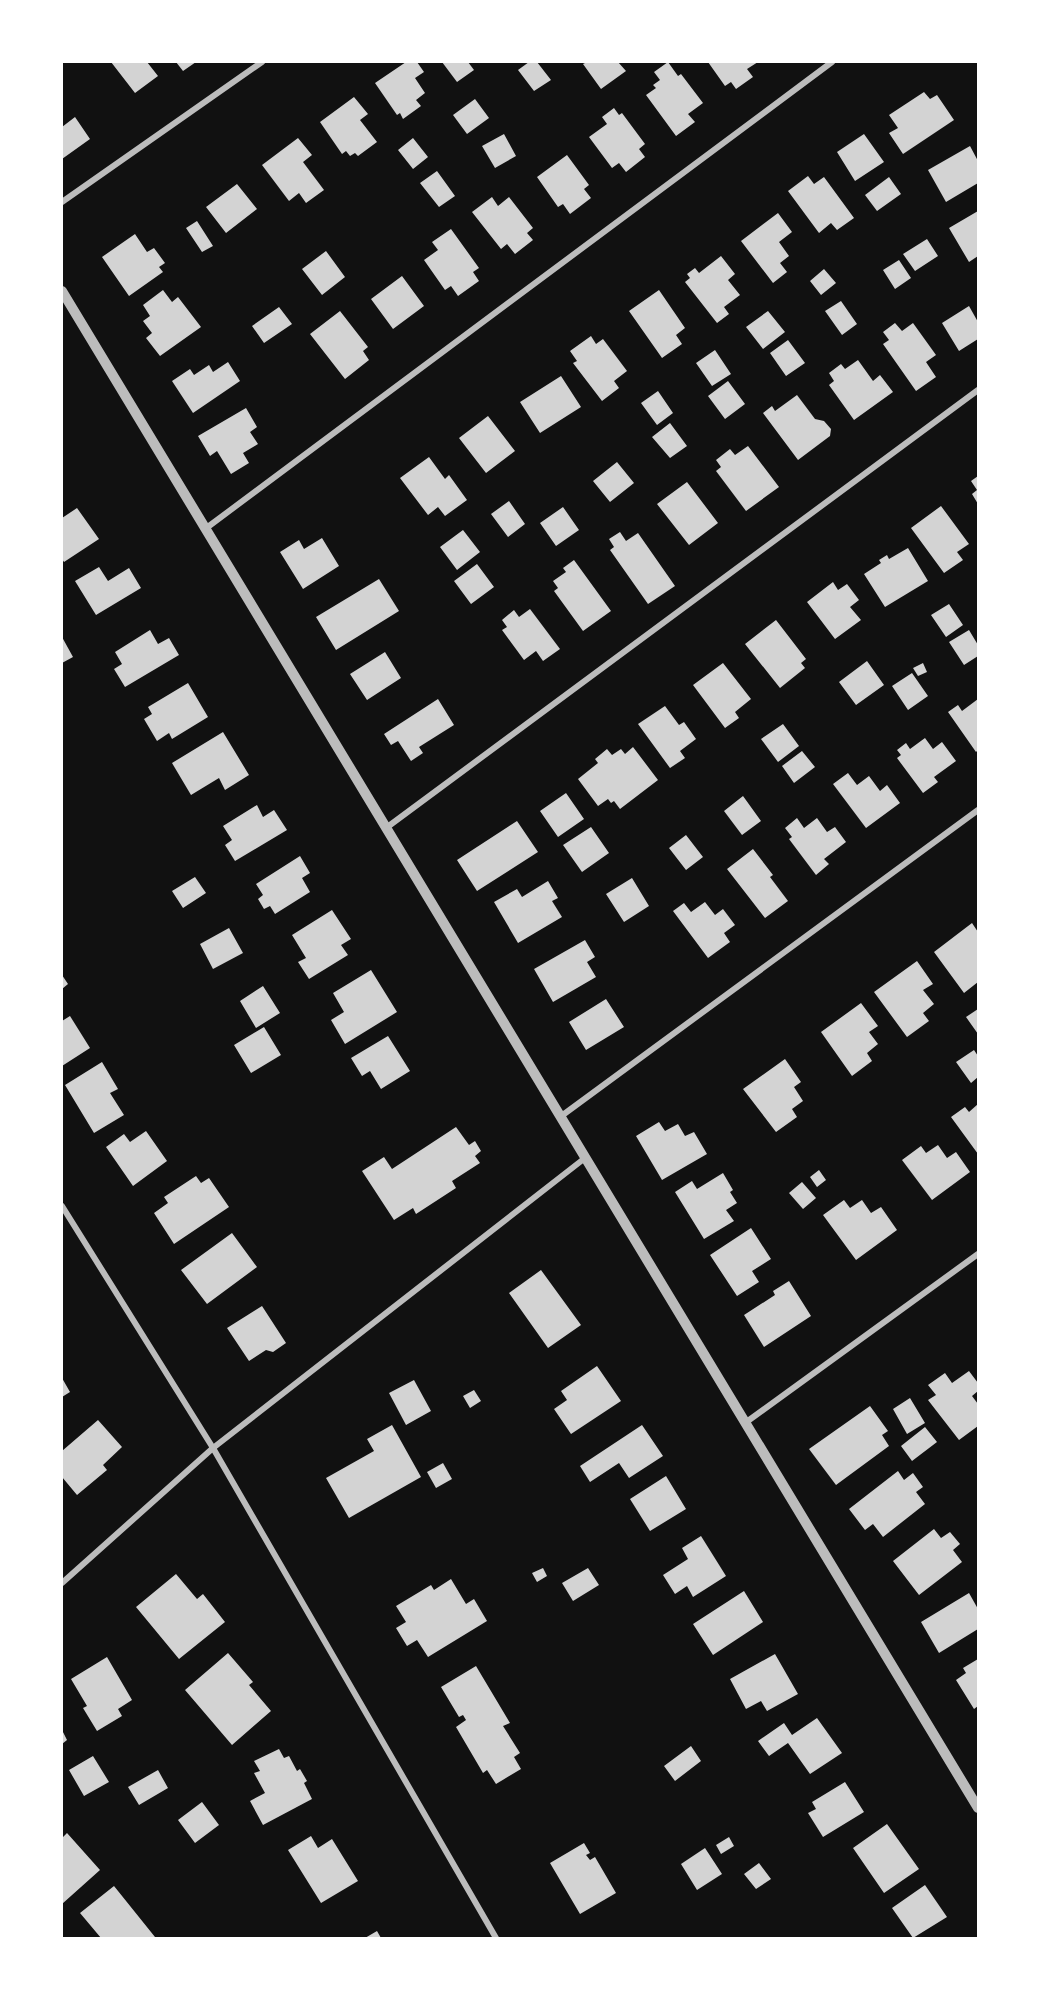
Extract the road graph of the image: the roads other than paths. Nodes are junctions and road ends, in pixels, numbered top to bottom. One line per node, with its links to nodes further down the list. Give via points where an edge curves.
1 (262, 62): 3 (street)
2 (832, 62): 6 (street)
3 (62, 202)
4 (62, 291): 6 (street)
5 (978, 390): 8 (street)
6 (205, 529): 8 (street)
7 (978, 810): 9 (street)
8 (386, 828): 9 (street)
9 (560, 1117): 10 (street)
10 (585, 1158): 13 (street); 14 (street)
11 (62, 1206): 14 (street)
12 (978, 1254): 13 (street)
13 (746, 1423): 16 (street)
14 (213, 1448): 15 (street); 17 (street)
15 (62, 1583)
16 (978, 1808)
17 (496, 1938)

